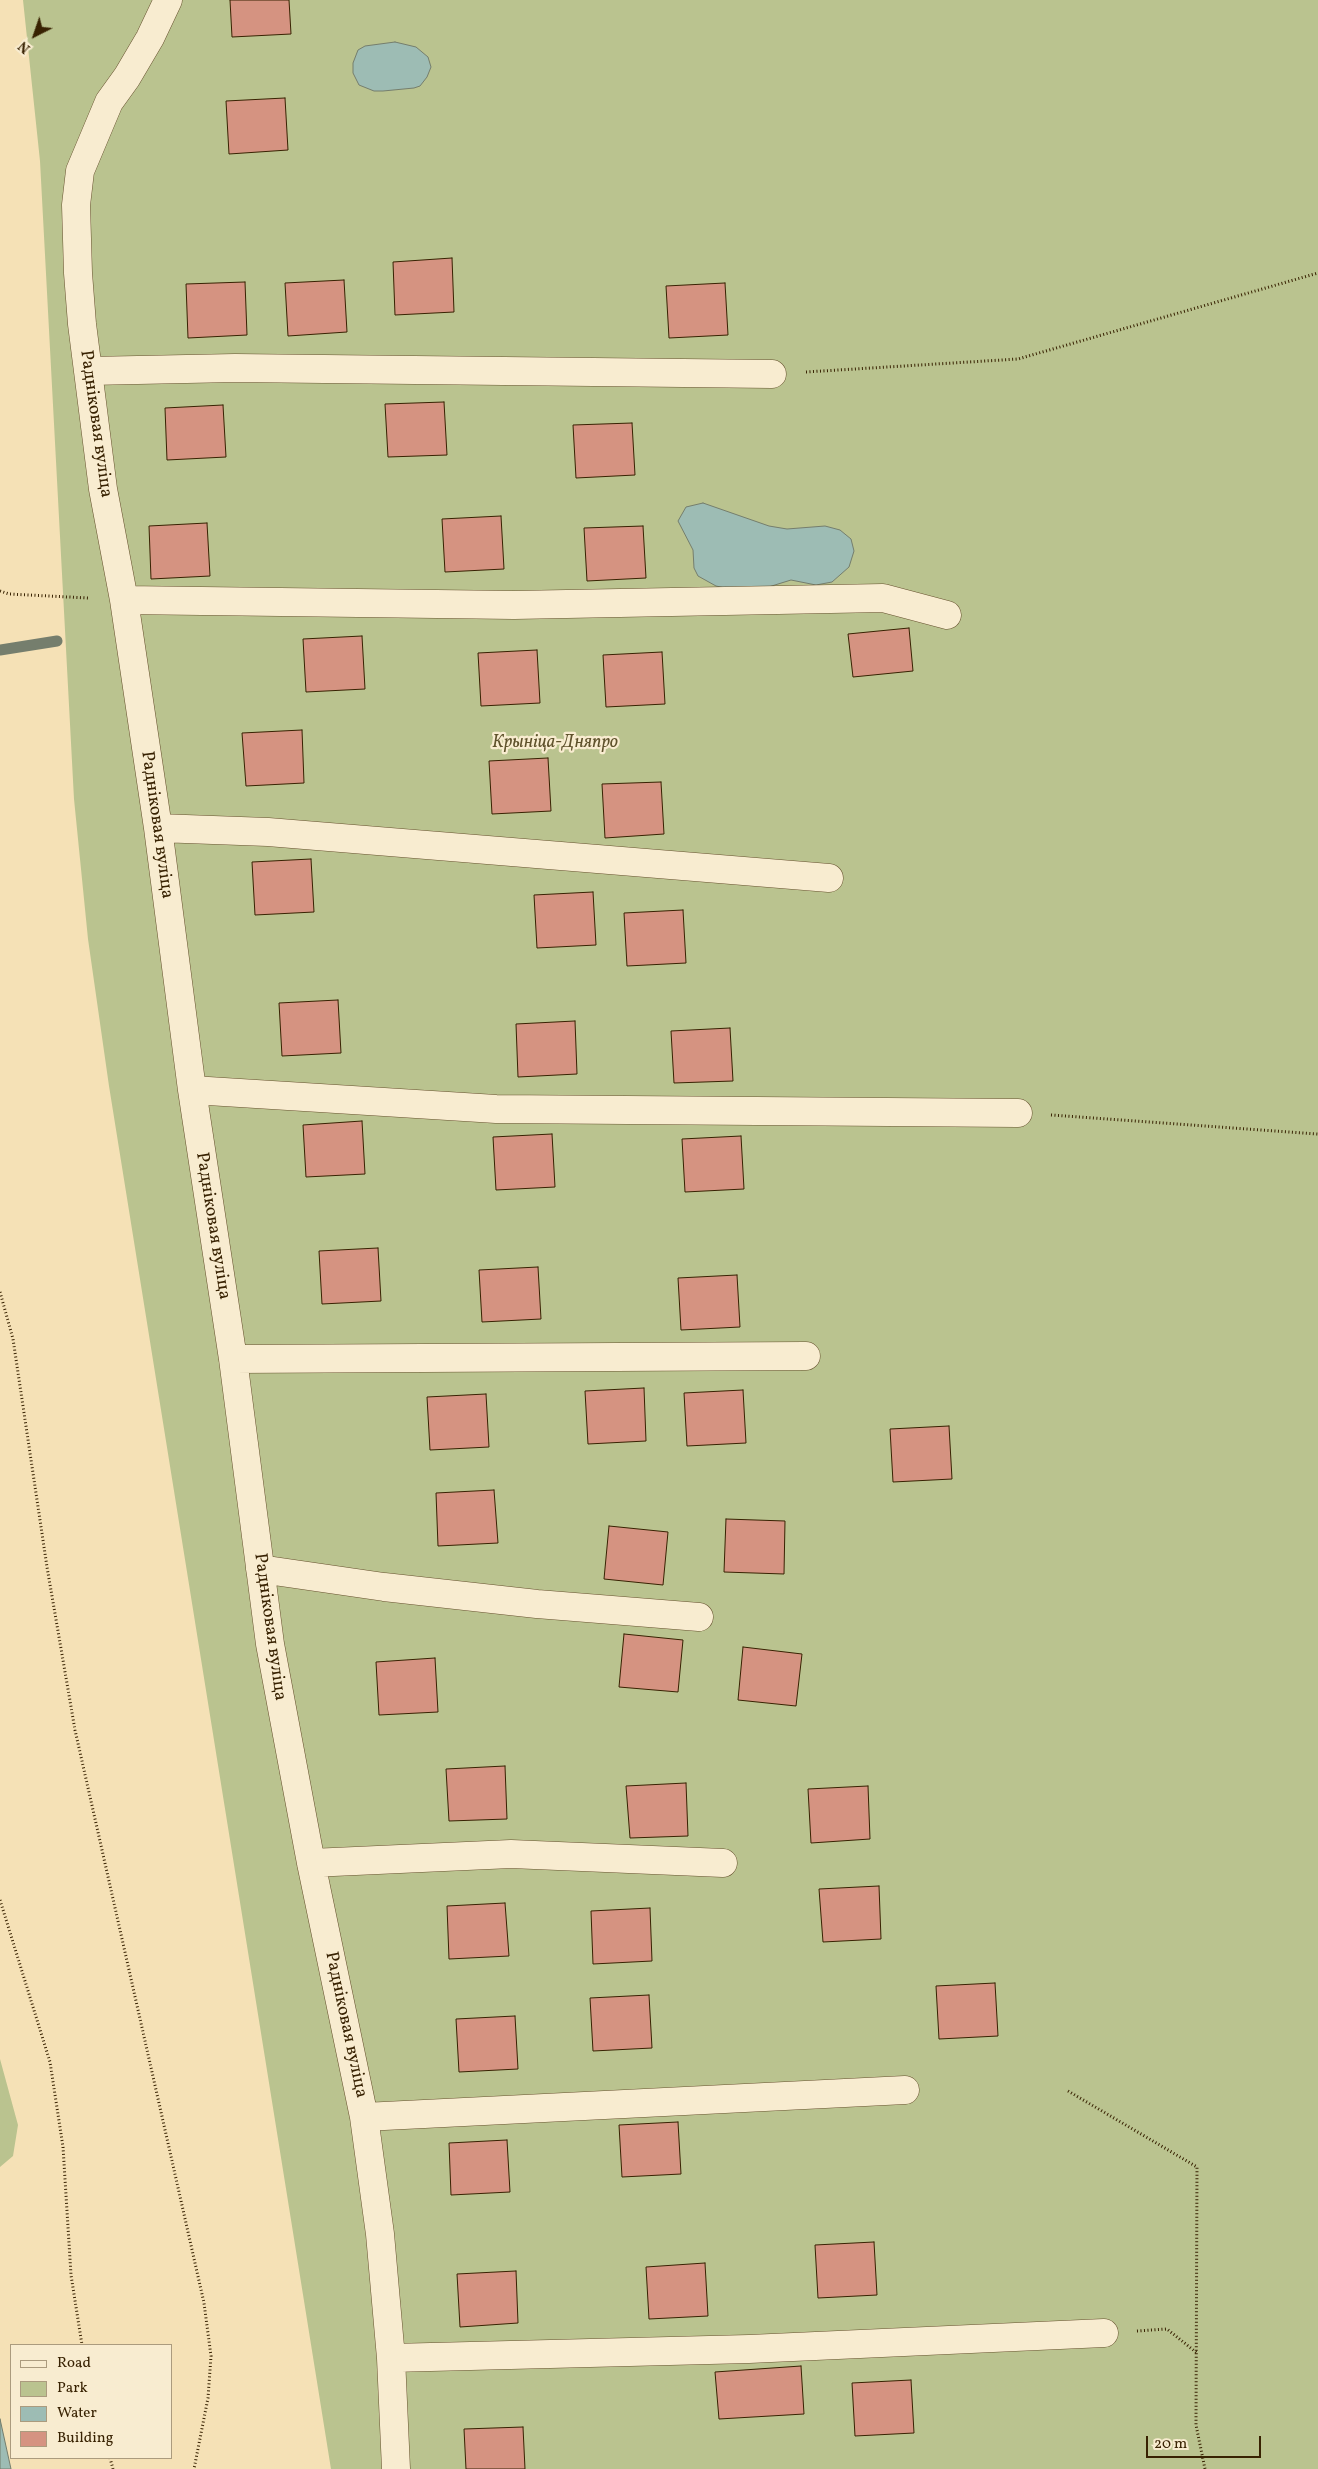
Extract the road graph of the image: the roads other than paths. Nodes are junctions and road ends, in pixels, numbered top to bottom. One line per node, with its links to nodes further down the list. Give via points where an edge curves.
1 (168, 0): 2 (street, Радніковая вуліца, via 150,38 109,102 80,171 76,205 78,273)
2 (89, 371): 3 (street, via 235,368); 4 (street, Радніковая вуліца, via 103,490)
3 (772, 374)
4 (124, 600): 5 (street, via 514,606 883,598); 6 (street, Радніковая вуліца)
5 (947, 615)
6 (158, 828): 7 (street, via 268,832); 8 (street, Радніковая вуліца)
7 (829, 878)
8 (192, 1090): 9 (street, via 496,1109); 11 (street, Радніковая вуліца)
9 (1018, 1113)
10 (806, 1356): 11 (street)
11 (233, 1359): 12 (street, Радніковая вуліца)
12 (260, 1569): 13 (street, via 537,1604); 14 (street, Радніковая вуліца, via 271,1653)
13 (699, 1617)
14 (311, 1863): 15 (street, via 510,1854); 17 (street, Радніковая вуліца)
15 (723, 1863)
16 (905, 2090): 17 (street)
17 (364, 2117): 19 (street, Радніковая вуліца, via 380,2234)
18 (1104, 2333): 19 (street, via 749,2349)
19 (390, 2358): 20 (street, Радніковая вуліца)
20 (396, 2469)

